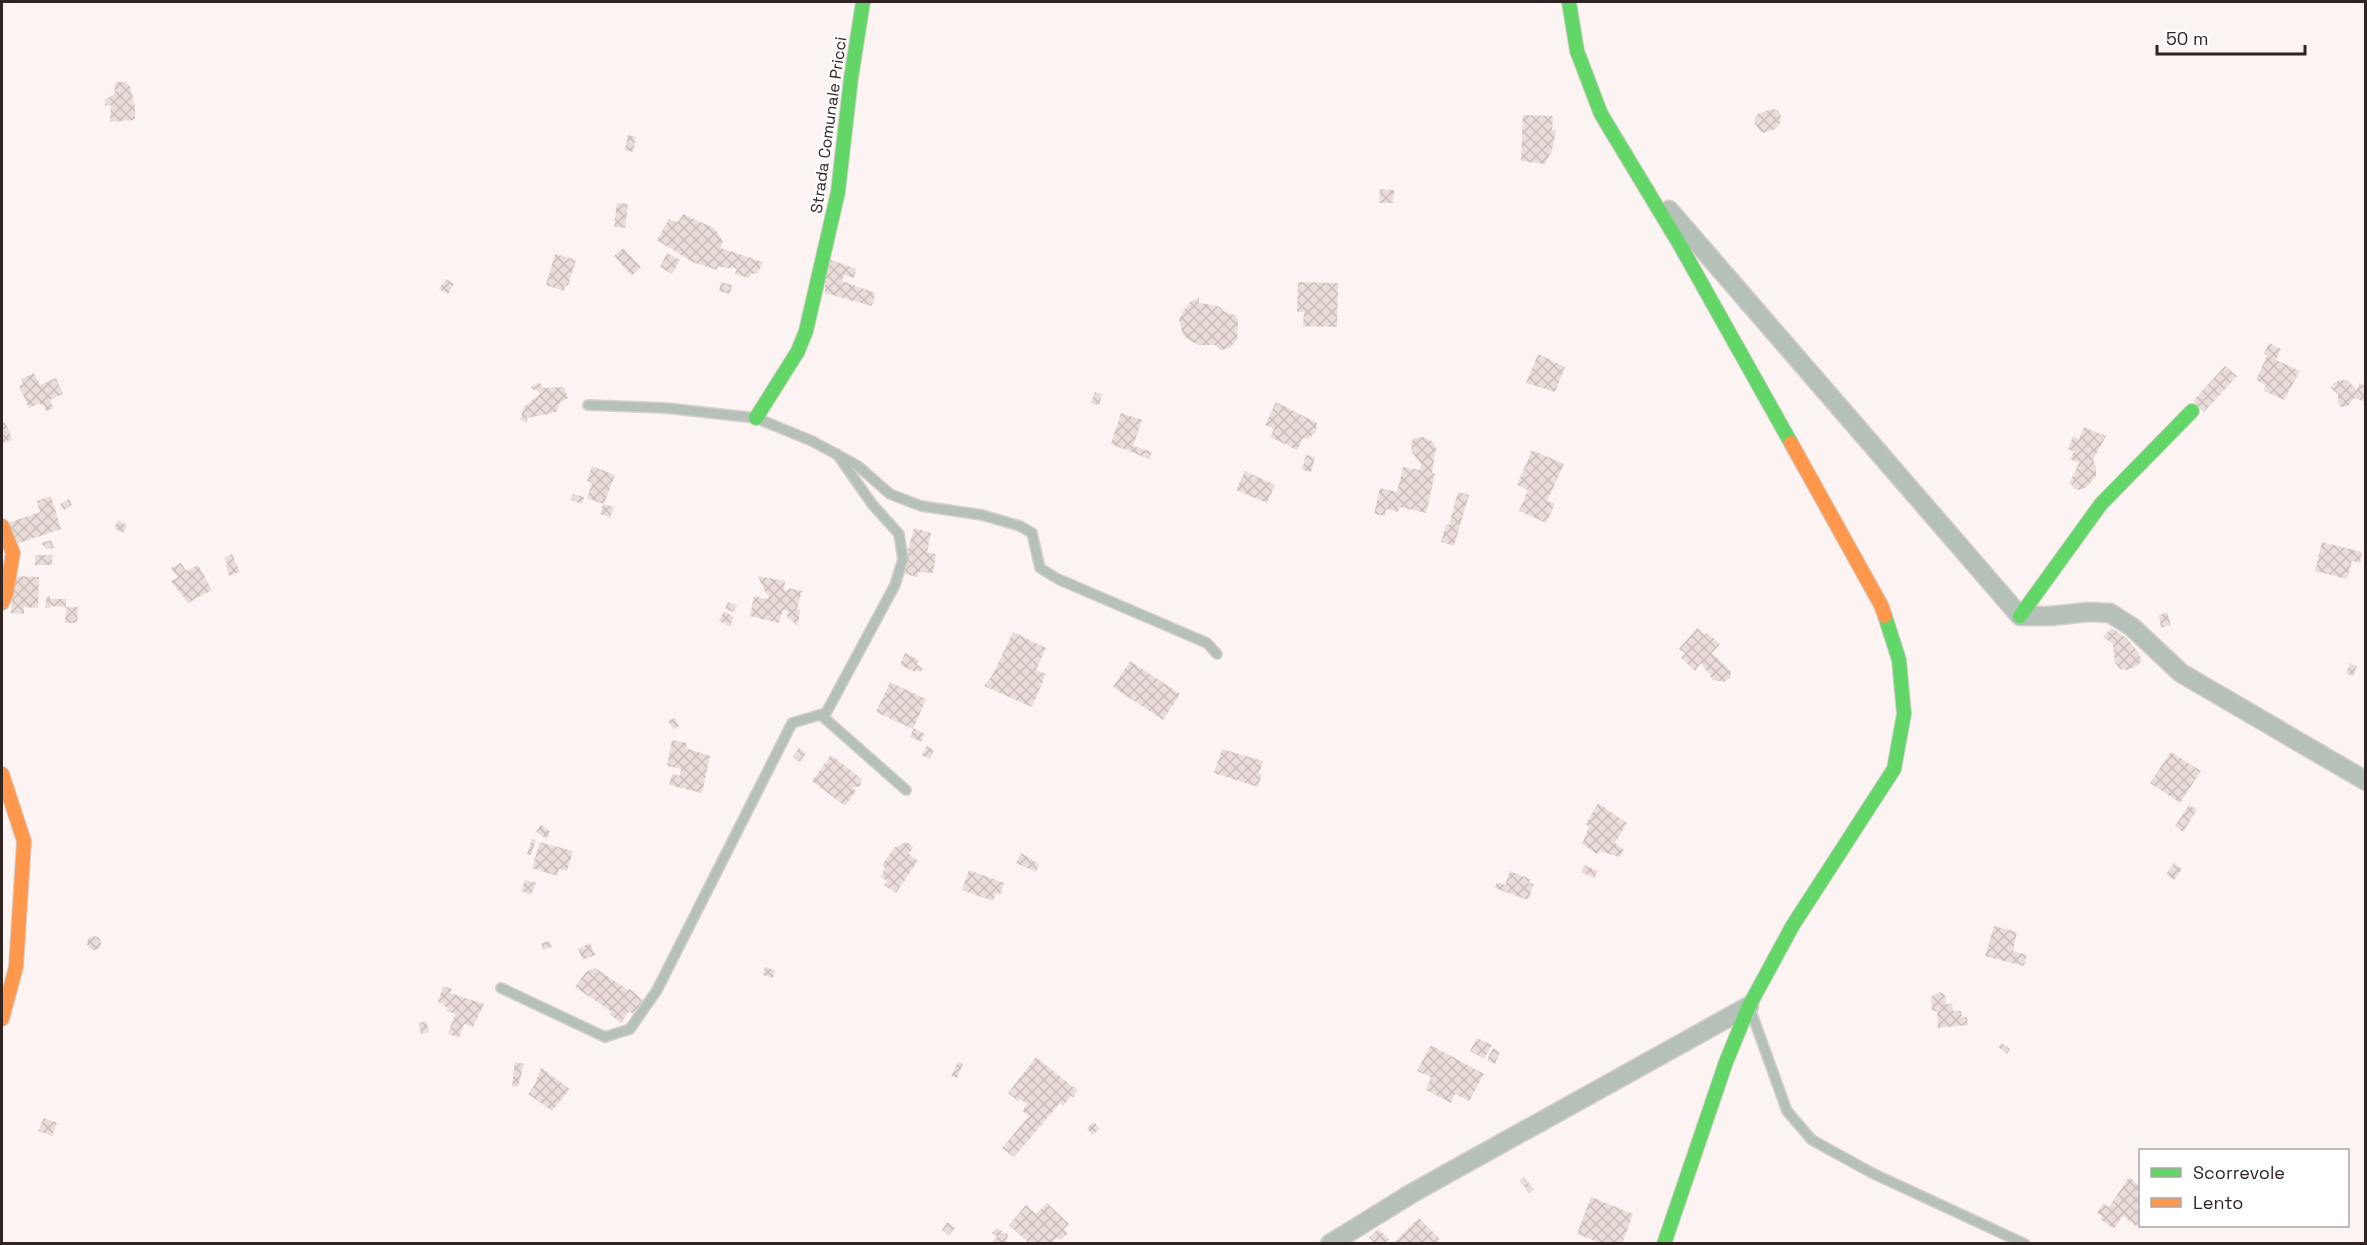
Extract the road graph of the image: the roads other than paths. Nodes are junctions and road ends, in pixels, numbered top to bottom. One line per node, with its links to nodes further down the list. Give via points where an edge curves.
1 (863, 2): 6 (street, Strada Comunale Pricci, via 838,192 806,331 798,351)
2 (1569, 2): 3 (street, via 1577,51 1601,114)
3 (1634, 170): 10 (street); 17 (street, via 1881,605 1899,660 1904,714 1894,770 1792,925)
4 (588, 405): 6 (lane, via 666,408)
5 (2192, 411): 10 (street, via 2101,504)
6 (756, 418): 7 (lane)
7 (837, 454): 11 (lane, via 858,466 890,494 921,506 982,515 1020,526 1032,534 1040,568 1207,643); 12 (lane, via 899,534 903,559 895,585 826,713)
8 (2, 526): 9 (street, via 13,553)
9 (2, 603)
10 (2020, 616): 14 (street, via 2110,613 2132,627 2181,673)
11 (1217, 654)
12 (821, 715): 15 (lane); 16 (lane, via 792,723 657,990 630,1029 605,1037)
13 (2, 774): 18 (street, via 24,841 16,967)
14 (2366, 781)
15 (906, 790)
16 (501, 988)
17 (1749, 1006): 19 (street, via 1414,1192); 20 (street); 21 (lane, via 1787,1111 1812,1140 1872,1173)
18 (2, 1019)
19 (1330, 1244)
20 (1664, 1244)
21 (2025, 1244)

